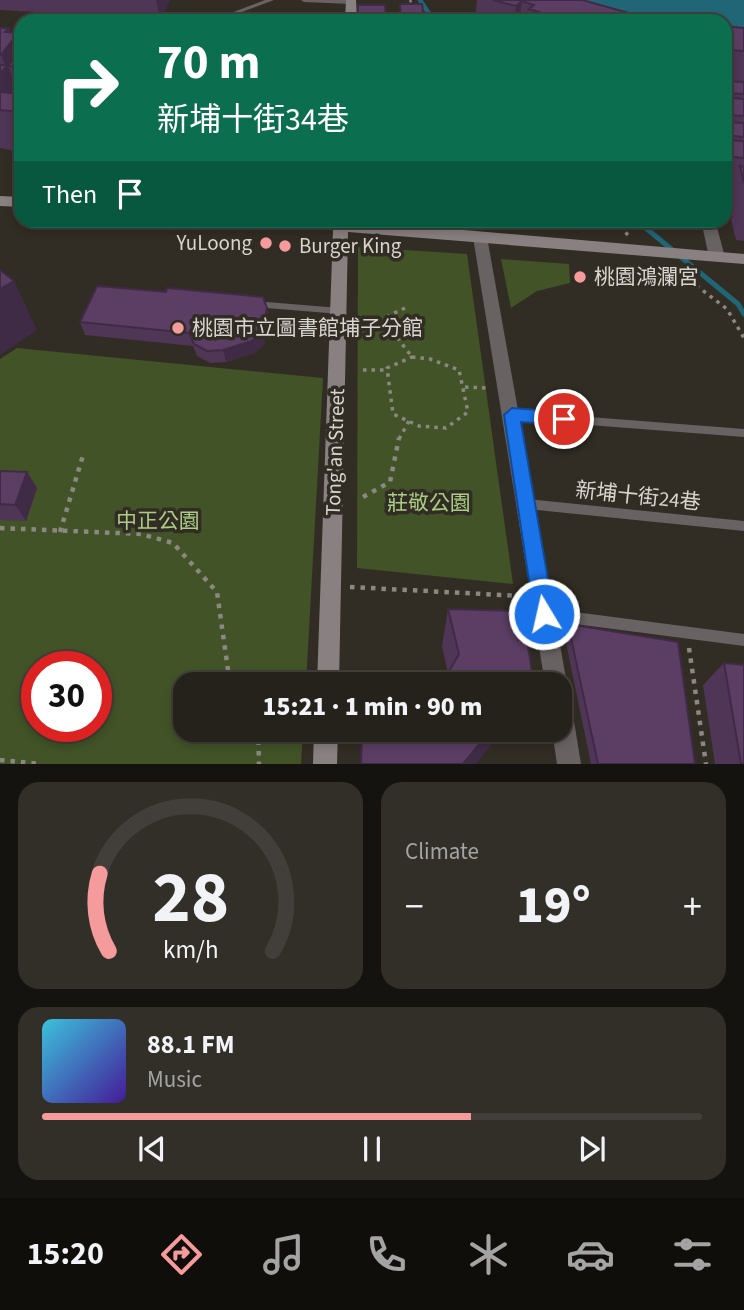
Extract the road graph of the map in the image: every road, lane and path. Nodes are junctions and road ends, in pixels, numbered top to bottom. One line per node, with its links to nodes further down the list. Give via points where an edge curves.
1 (271, 0): 6 (lane)
2 (304, 0): 4 (lane)
3 (410, 0): 5 (path)
4 (351, 1)
5 (416, 13)
6 (232, 14)
7 (341, 228): 18 (street, Tong'an Street)
8 (391, 228): 11 (street)
9 (619, 228): 12 (path)
10 (708, 228): 13 (street)
11 (480, 237): 12 (street); 25 (street)
12 (629, 243): 13 (street)
13 (708, 256): 14 (street)
14 (744, 259)
15 (672, 267): 19 (path, via 727,309)
16 (245, 303): 18 (lane)
17 (405, 308): 20 (path, via 388,316)
18 (340, 311): 34 (street, Tong'an Street)
19 (744, 338)
20 (412, 357): 22 (path); 23 (path, via 459,370)
21 (363, 370): 22 (path)
22 (388, 370): 26 (path, via 393,414)
23 (465, 387): 24 (path); 26 (path, via 468,412 446,428)
24 (491, 388)
25 (512, 415): 27 (lane); 30 (street)
26 (409, 421): 29 (path, via 399,439 390,482)
27 (744, 433)
28 (84, 452): 33 (path)
29 (363, 497)
30 (527, 504): 31 (lane, 新埔十街24巷); 35 (street)
31 (744, 526)
32 (0, 528): 33 (path)
33 (60, 532): 38 (path, via 141,534 173,543 217,593)
34 (331, 586): 35 (path); 39 (street, Tong'an Street)
35 (543, 606): 36 (lane); 40 (street)
36 (687, 632): 37 (lane); 49 (path)
37 (744, 640)
38 (228, 672)
39 (328, 672)
40 (554, 672)
41 (258, 742): 46 (path)
42 (326, 742): 47 (street)
43 (565, 742): 48 (street)
44 (0, 760): 45 (path)
45 (41, 764)
46 (259, 764)
47 (326, 764)
48 (569, 764)
49 (706, 764)

